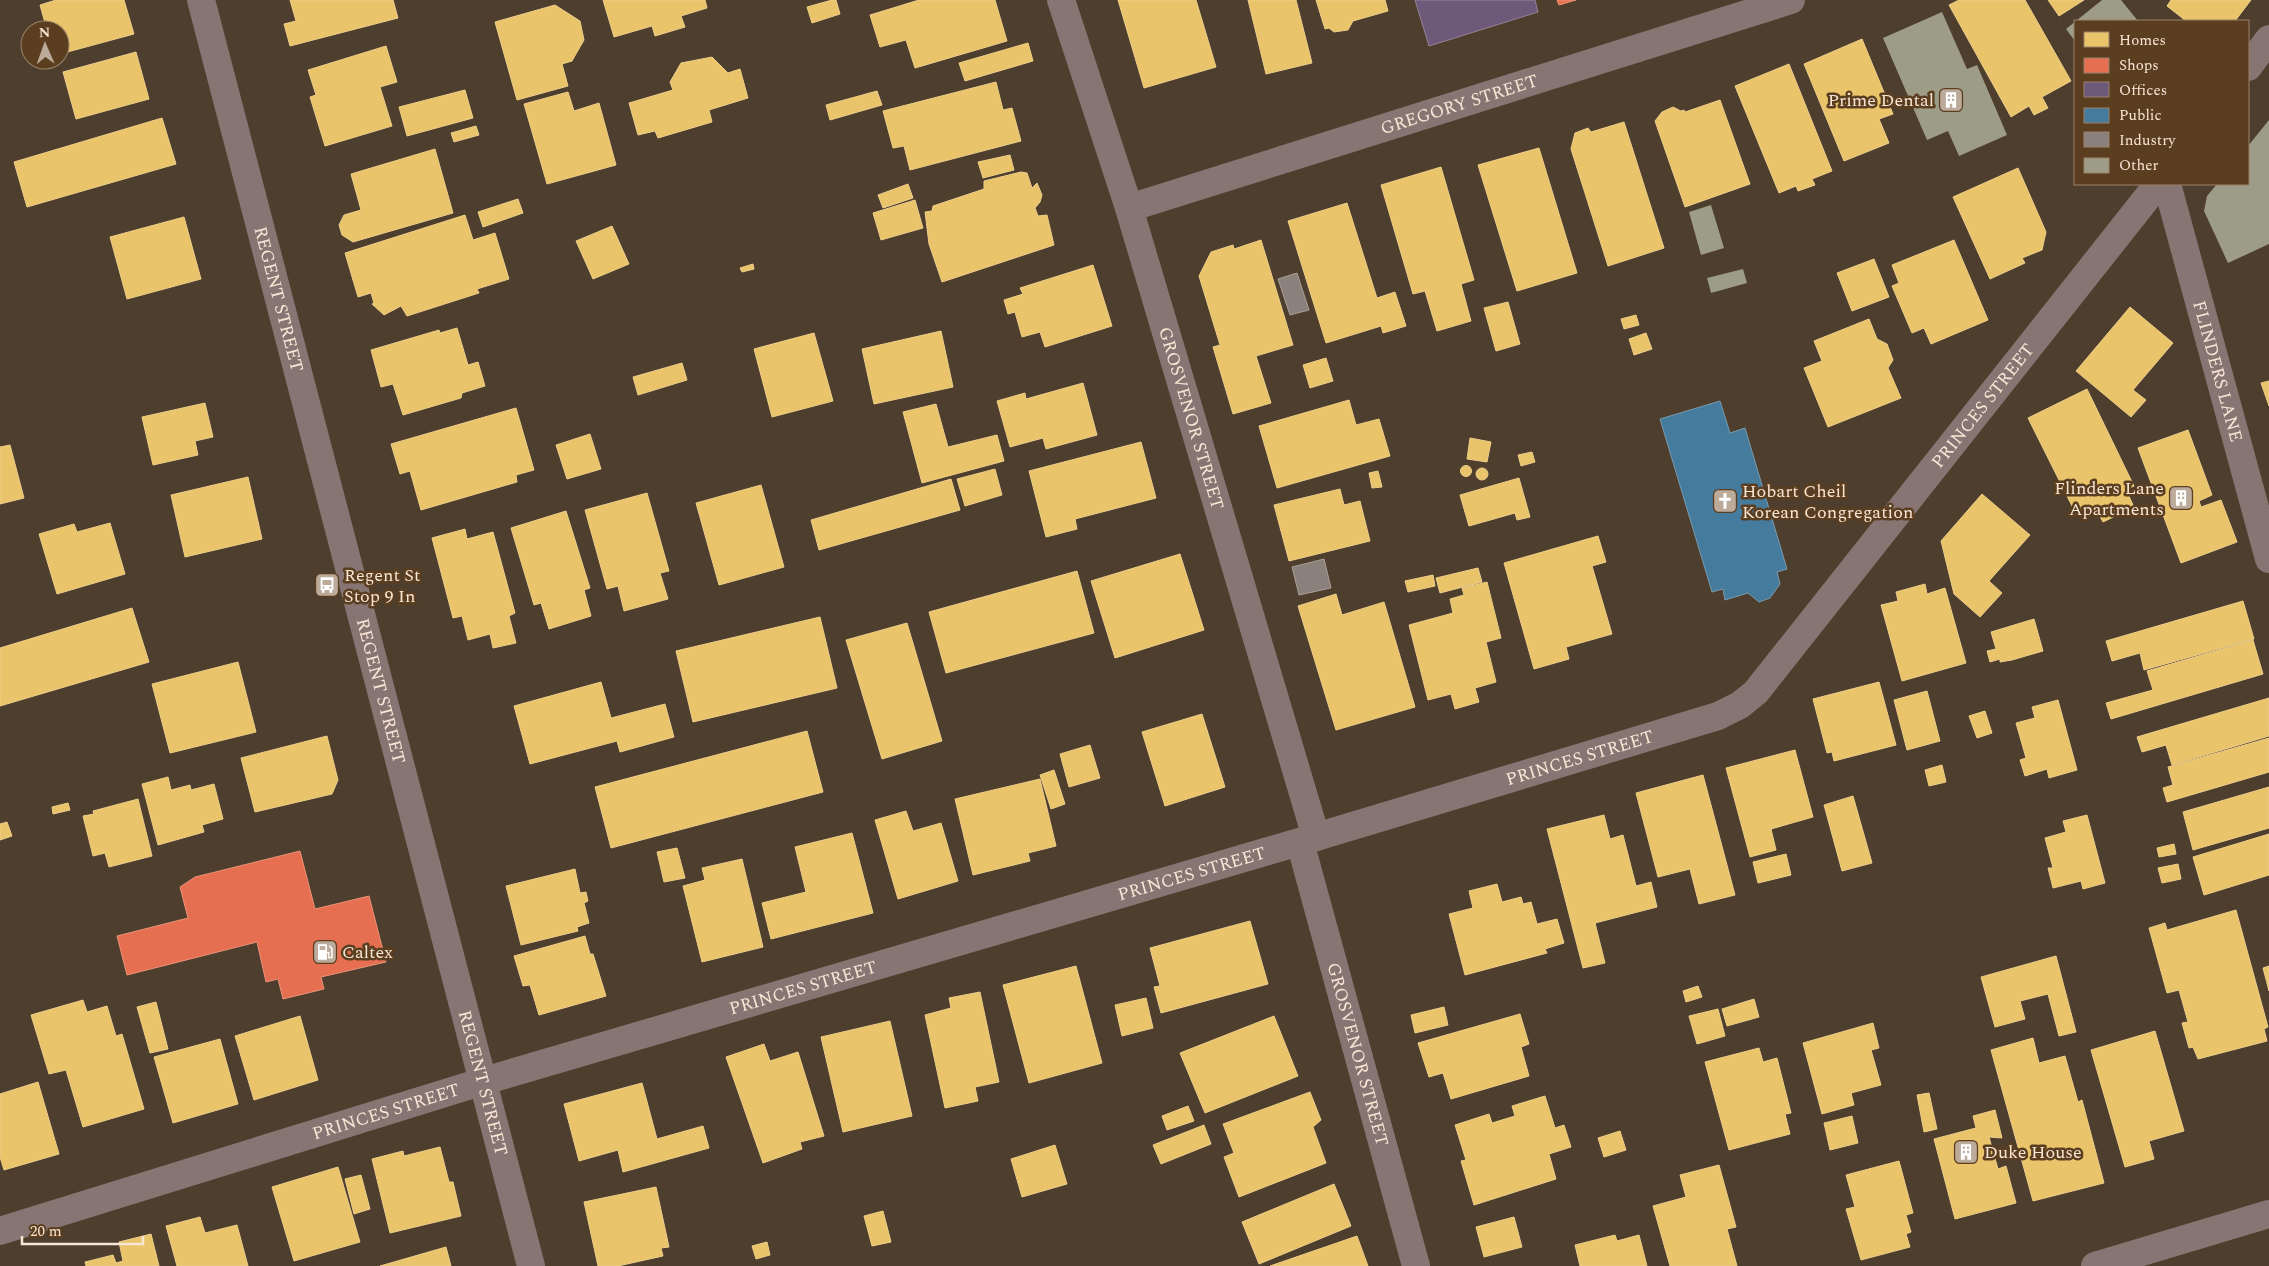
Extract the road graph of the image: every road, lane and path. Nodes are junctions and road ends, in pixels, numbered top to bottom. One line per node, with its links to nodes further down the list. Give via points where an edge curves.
1 (201, 0): 11 (street, REGENT STREET)
2 (1061, 0): 8 (street, GROSVENOR STREET)
3 (1791, 0): 8 (street, GREGORY STREET)
4 (2269, 39): 5 (street)
5 (2249, 66)
6 (2157, 185): 10 (street, PRINCES STREET, via 1756,692 1740,705 1718,716)
7 (2167, 185): 9 (street, FLINDERS LANE)
8 (1129, 208): 10 (street, GROSVENOR STREET)
9 (2269, 559)
10 (1308, 840): 11 (street, PRINCES STREET); 15 (street, GROSVENOR STREET)
11 (484, 1081): 13 (street, PRINCES STREET); 14 (street, REGENT STREET)
12 (2269, 1214): 16 (street)
13 (0, 1231)
14 (531, 1266)
15 (1416, 1266)
16 (2095, 1266)

